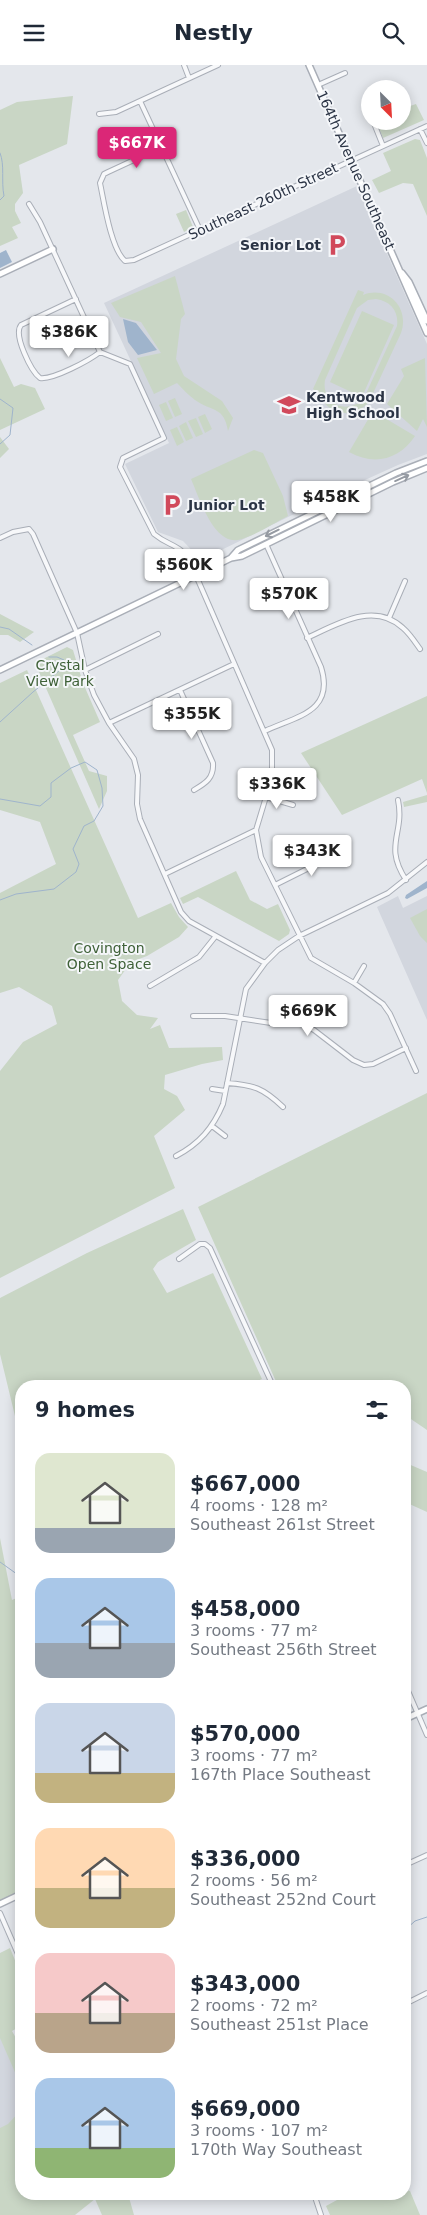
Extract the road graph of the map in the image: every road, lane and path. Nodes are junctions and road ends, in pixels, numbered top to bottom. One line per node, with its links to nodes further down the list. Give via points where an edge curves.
1 (184, 65): 5 (street)
2 (218, 65): 5 (street)
3 (309, 65): 6 (main road, 164th Avenue Southeast)
4 (345, 73): 6 (street)
5 (189, 78): 7 (street)
6 (318, 85): 15 (main road, 164th Avenue Southeast)
7 (140, 101): 8 (street, via 116,112); 14 (street)
8 (99, 114)
9 (427, 126): 10 (street, Southeast 260th Street)
10 (420, 129): 12 (street); 13 (street, Southeast 260th Street)
11 (377, 130): 13 (street)
12 (427, 143)
13 (383, 146): 15 (street, Southeast 260th Street)
14 (162, 147): 17 (street); 17 (street, Southeast 260th Street, via 108,172 100,183 121,258 134,261)
15 (352, 160): 17 (street, Southeast 260th Street); 19 (main road, 164th Avenue Southeast)
16 (28, 204): 18 (street)
17 (200, 230)
18 (53, 249): 20 (main road); 21 (street)
19 (402, 273): 22 (main road, 164th Avenue Southeast); 23 (main road, 164th Avenue Southeast)
20 (0, 274)
21 (76, 299): 24 (street); 24 (street, via 25,322 18,329 18,339 40,378 50,377)
22 (427, 321)
23 (427, 333)
24 (100, 352): 32 (street, via 130,364 164,438 124,458 120,467 154,534 184,551)
25 (427, 461): 27 (main road)
26 (427, 468): 28 (main road, one-way to 26)
27 (374, 483): 28 (main road); 31 (main road, one-way to 31, via 238,550)
28 (370, 493): 30 (main road)
29 (0, 538): 35 (street, via 29,529)
30 (266, 544): 31 (main road); 37 (street)
31 (231, 558): 32 (main road)
32 (196, 575): 35 (main road); 39 (street)
33 (405, 581): 34 (street)
34 (389, 618): 37 (street, via 362,616); 38 (street, via 403,628)
35 (77, 633): 40 (street); 41 (main road)
36 (158, 634): 40 (street)
37 (307, 638): 44 (street, via 324,678 324,695 312,709)
38 (420, 649)
39 (234, 664): 42 (street); 44 (street)
40 (85, 669): 43 (street)
41 (0, 670)
42 (180, 690): 43 (street); 45 (street, via 212,763 207,782)
43 (108, 723): 52 (street, via 134,759 138,775 138,812)
44 (265, 731): 46 (street, via 274,757)
45 (194, 790)
46 (266, 797): 48 (street); 49 (street)
47 (398, 800): 53 (street, via 400,814 394,850 396,864)
48 (293, 805)
49 (256, 830): 52 (street); 54 (street, via 261,857)
50 (341, 852): 54 (street)
51 (427, 862): 53 (street)
52 (165, 874): 56 (street, via 184,916)
53 (406, 880): 55 (street, via 388,893)
54 (275, 885): 55 (street)
55 (299, 936): 57 (street); 59 (street, via 314,961)
56 (214, 937): 57 (street); 60 (street, via 198,957)
57 (265, 963): 62 (street, via 246,989)
58 (364, 967): 59 (street)
59 (354, 983): 63 (street, via 386,1008)
60 (150, 986)
61 (193, 1016): 62 (street)
62 (240, 1018): 63 (street, via 302,1024 364,1065); 65 (street)
63 (406, 1048): 64 (street)
64 (416, 1071)
65 (227, 1083): 67 (street); 68 (street, via 253,1086 267,1092)
66 (212, 1089): 67 (street)
67 (225, 1091): 69 (street, via 223,1104)
68 (283, 1107)
69 (212, 1126): 70 (street); 71 (street, via 197,1143)
70 (225, 1136)
71 (176, 1157)
72 (179, 1259): 73 (street, via 200,1244 210,1248)
73 (270, 1380)
74 (411, 1697): 76 (street)
75 (427, 1709): 76 (main road)
76 (418, 1713): 77 (main road); 78 (street)
77 (411, 1716)
78 (427, 1735)
79 (427, 1855): 80 (street)
80 (411, 1862)
81 (15, 1897): 82 (main road)
82 (0, 1903)
83 (0, 1913): 84 (street)
84 (15, 1947)
85 (427, 1993): 86 (street)
86 (411, 2000)
87 (316, 2200): 88 (street)
88 (321, 2215)

